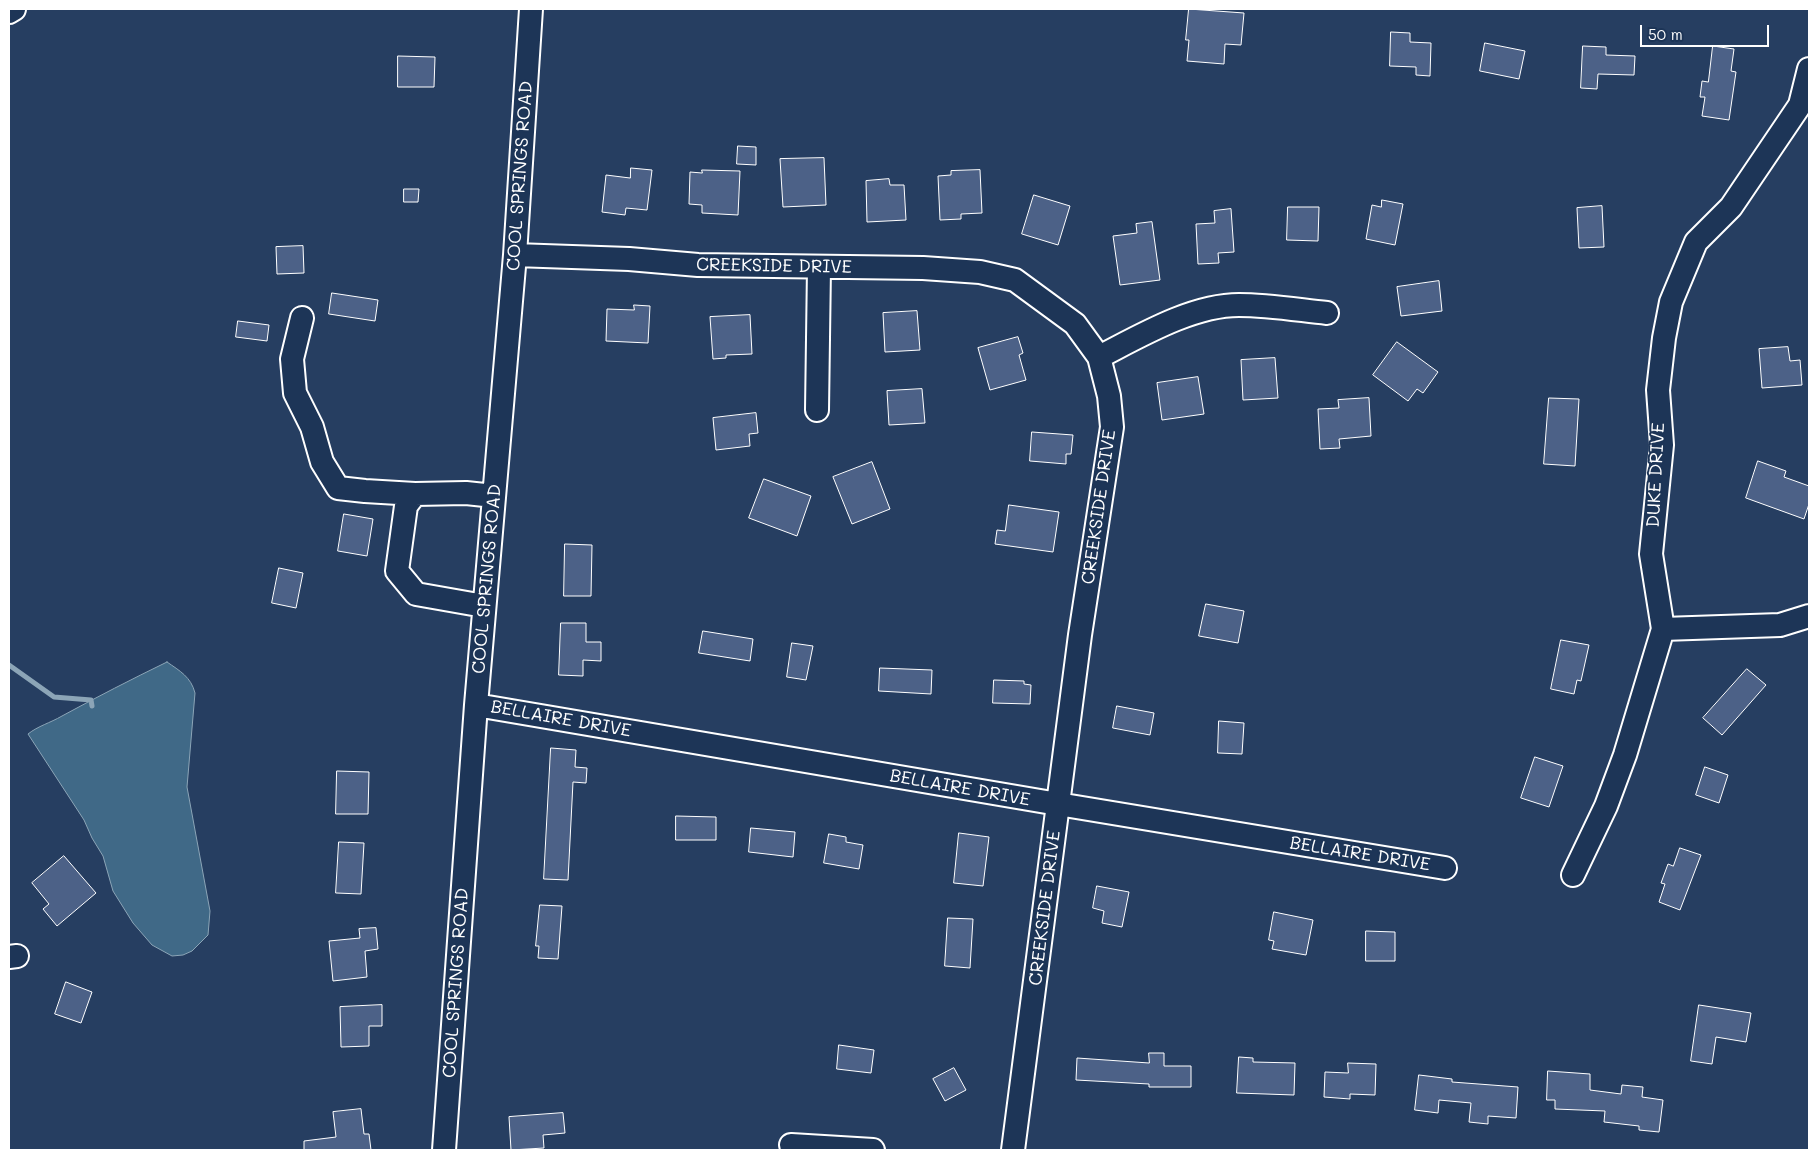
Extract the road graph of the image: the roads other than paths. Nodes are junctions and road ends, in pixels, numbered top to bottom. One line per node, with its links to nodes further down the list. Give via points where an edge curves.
1 (14, 9): 3 (street)
2 (531, 9): 5 (street, COOL SPRINGS ROAD)
3 (9, 12)
4 (1809, 69): 15 (street, DUKE DRIVE, via 1800,105 1731,206 1696,242 1671,302 1658,390 1662,445 1651,554)
5 (515, 254): 6 (street, CREEKSIDE DRIVE, via 698,265); 12 (street, COOL SPRINGS ROAD)
6 (819, 267): 9 (street, CREEKSIDE DRIVE, via 923,268 980,272 1015,280 1075,324); 10 (street)
7 (1327, 313): 9 (street, via 1237,305 1202,311 1173,320)
8 (302, 318): 11 (street, via 292,359 295,393 312,428 322,462 338,488)
9 (1099, 357): 17 (street, CREEKSIDE DRIVE, via 1109,396 1112,426)
10 (817, 410)
11 (415, 494): 12 (street); 13 (street, via 406,506 397,570 416,594)
12 (494, 496): 13 (street, COOL SPRINGS ROAD)
13 (484, 606): 16 (street, COOL SPRINGS ROAD)
14 (1809, 616): 15 (street, via 1780,625)
15 (1662, 629): 19 (street, DUKE DRIVE, via 1609,797)
16 (476, 705): 17 (street, BELLAIRE DRIVE); 21 (street, COOL SPRINGS ROAD)
17 (1058, 804): 18 (street, BELLAIRE DRIVE); 23 (street, CREEKSIDE DRIVE)
18 (1445, 868)
19 (1573, 875)
20 (791, 1145): 22 (street)
21 (444, 1150)
22 (873, 1150)
23 (1013, 1150)

